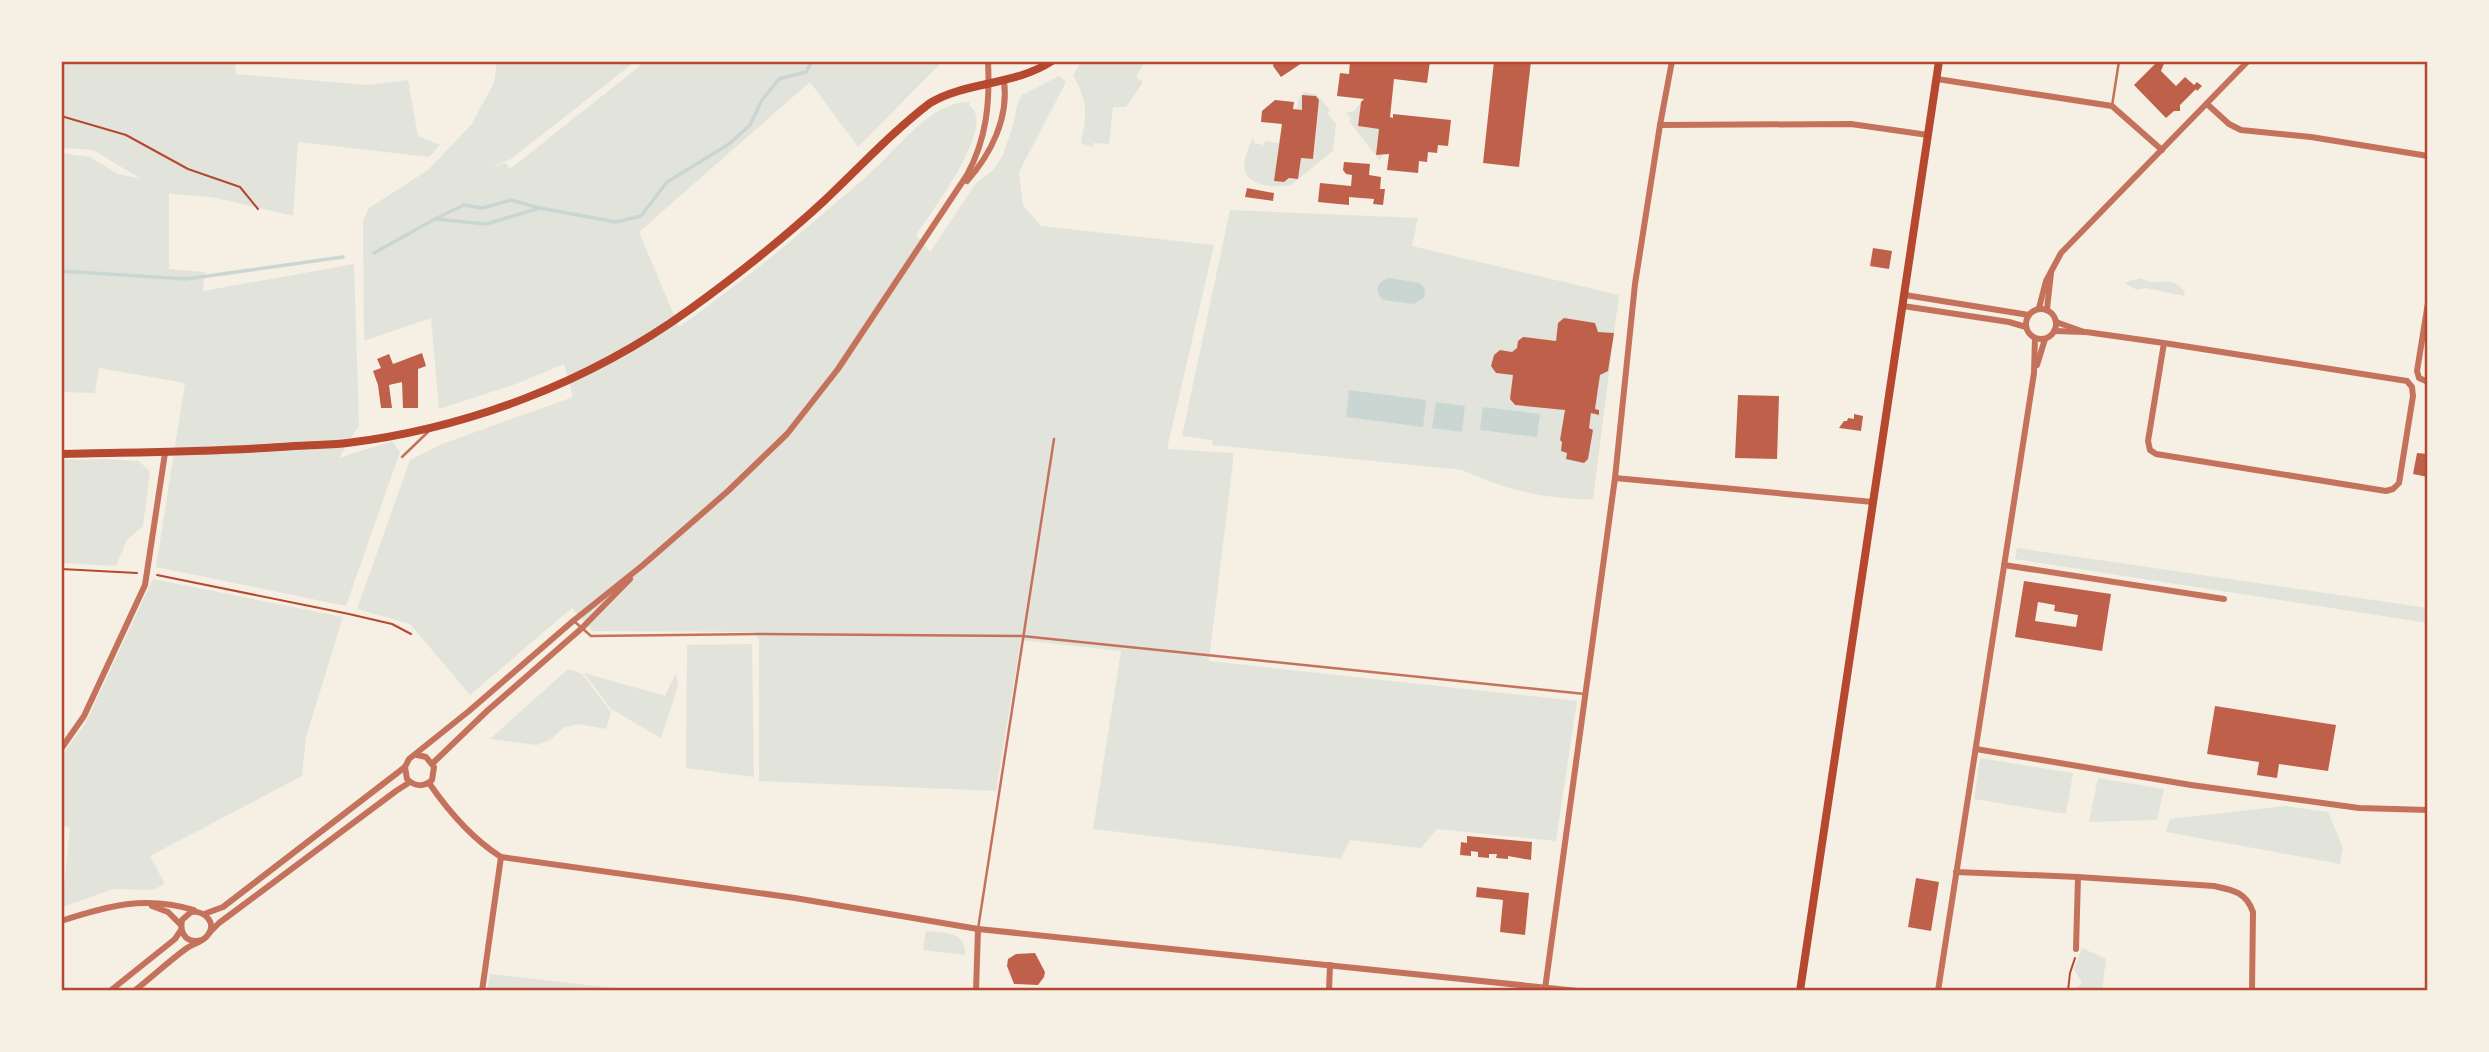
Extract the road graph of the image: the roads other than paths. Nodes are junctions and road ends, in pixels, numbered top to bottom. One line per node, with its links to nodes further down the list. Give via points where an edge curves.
1 (988, 61): 11 (street)
2 (1045, 61): 8 (main road)
3 (1052, 61): 8 (main road)
4 (1672, 61): 14 (street)
5 (1939, 61): 9 (main road)
6 (2119, 61): 13 (lane)
7 (2248, 61): 12 (street)
8 (1034, 72): 10 (main road)
9 (1937, 79): 13 (street); 15 (main road)
10 (1004, 81): 11 (main road); 18 (street, via 1004,106 996,137)
11 (990, 84): 18 (street, via 981,142); 33 (main road, via 944,95 923,108 780,240 688,311 623,353 547,390)
12 (2207, 104): 16 (street); 17 (street, via 2241,130)
13 (2112, 106): 16 (street)
14 (1660, 125): 15 (street, via 1851,124); 38 (street, via 1633,296)
15 (1928, 135): 19 (main road)
16 (2162, 150): 22 (street, via 2062,253 2051,270)
17 (2428, 156)
18 (961, 187): 40 (street, via 838,369 788,434)
19 (1905, 295): 21 (main road); 23 (street)
20 (2428, 303): 32 (street, via 2417,370)
21 (1903, 306): 25 (street); 39 (main road)
22 (2043, 309): 23 (street); 24 (street, via 2053,314)
23 (2028, 315): 25 (street)
24 (2056, 322): 26 (street); 27 (street)
25 (2026, 327): 28 (street)
26 (2054, 331): 27 (street); 29 (street)
27 (2086, 332): 30 (street)
28 (2035, 338): 29 (street); 31 (street)
29 (2045, 339): 31 (street)
30 (2164, 343): 30 (street, via 2148,441 2150,450 2159,456 2386,491 2399,483 2413,396 2410,384)
31 (2034, 373): 41 (street)
32 (2428, 382)
33 (434, 426): 35 (main road, via 346,443); 37 (lane)
34 (1054, 439): 45 (lane)
35 (165, 453): 36 (main road); 47 (street, via 149,573 141,597 84,716)
36 (61, 454)
37 (402, 457)
38 (1615, 478): 39 (street); 46 (street)
39 (1873, 502): 75 (main road)
40 (643, 565): 43 (street); 44 (street)
41 (2004, 565): 42 (street); 48 (street)
42 (2224, 599)
43 (573, 621): 44 (lane); 49 (street)
44 (582, 628): 45 (lane, via 591,636); 50 (street)
45 (1022, 636): 46 (lane); 63 (lane)
46 (1585, 694): 68 (street)
47 (61, 749)
48 (1976, 749): 54 (street, via 2346,806); 56 (street)
49 (417, 755): 50 (street); 51 (street)
50 (433, 763): 53 (street, via 434,776)
51 (405, 767): 52 (street); 60 (street, via 223,906)
52 (410, 782): 53 (street, via 419,786); 64 (street)
53 (429, 783): 55 (street, via 459,822)
54 (2428, 810)
55 (501, 856): 63 (street); 71 (street)
56 (1956, 872): 57 (street); 76 (street)
57 (2078, 877): 66 (street); 77 (street, via 2233,890 2244,895 2253,912)
58 (140, 903): 59 (street); 61 (street, via 108,906); 62 (street, via 169,912)
59 (196, 911): 60 (street); 62 (street, via 187,914)
60 (204, 914): 64 (street, via 211,922)
61 (61, 921)
62 (181, 928): 65 (street, via 191,941); 69 (street, via 175,939)
63 (978, 929): 67 (street); 72 (street)
64 (209, 933): 65 (street)
65 (202, 940): 70 (street)
66 (2076, 948)
67 (1330, 965): 68 (street); 73 (street)
68 (1545, 989): 74 (street)
69 (110, 991)
70 (134, 991)
71 (482, 991)
72 (976, 991)
73 (1329, 991)
74 (1577, 991)
75 (1800, 991)
76 (1938, 991)
77 (2252, 991)

